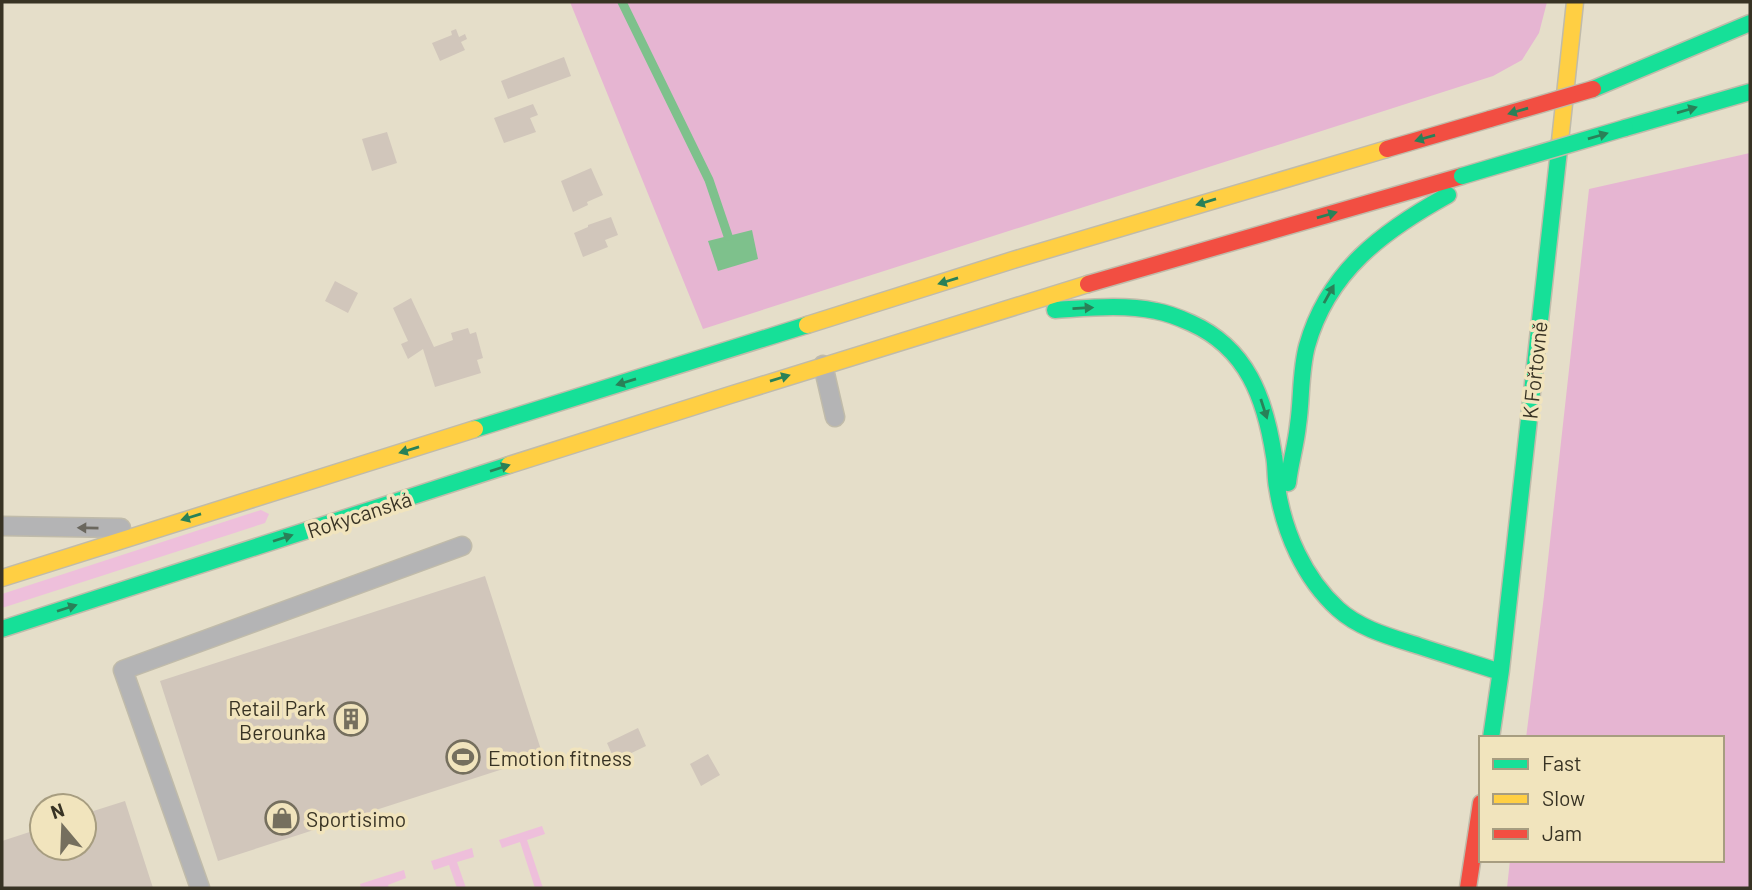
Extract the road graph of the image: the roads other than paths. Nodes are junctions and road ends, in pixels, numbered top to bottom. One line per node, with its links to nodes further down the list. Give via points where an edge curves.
1 (1575, 2): 18 (main road, K Fořtovně)
2 (1750, 23): 4 (main road)
3 (1724, 51): 4 (main road)
4 (1593, 89): 9 (main road, one-way to 9, bridge, via 1205,202)
5 (1750, 92): 6 (main road, one-way to 5, bridge, via 1521,159)
6 (1463, 181): 7 (main road, one-way to 6); 15 (main road, one-way to 6, via 1287,487 1307,349 1317,315 1336,281 1370,245)
7 (990, 313): 10 (main road, Rokycanská); 15 (main road, one-way to 15, via 1106,307 1153,310 1219,338 1257,387 1267,418 1277,490)
8 (684, 343): 9 (main road)
9 (691, 361): 13 (main road, one-way to 13)
10 (823, 365): 11 (lane); 17 (main road, Rokycanská, one-way to 10)
11 (835, 417)
12 (2, 526): 13 (lane, one-way to 12)
13 (156, 528): 16 (main road)
14 (461, 545): 21 (lane, via 123,670)
15 (1298, 554): 18 (main road, via 1314,582 1339,610 1366,627)
16 (2, 579)
17 (2, 629)
18 (1500, 672): 19 (main road, K Fořtovně)
19 (1491, 736)
20 (1479, 816): 22 (main road)
21 (200, 888)
22 (1468, 888)

